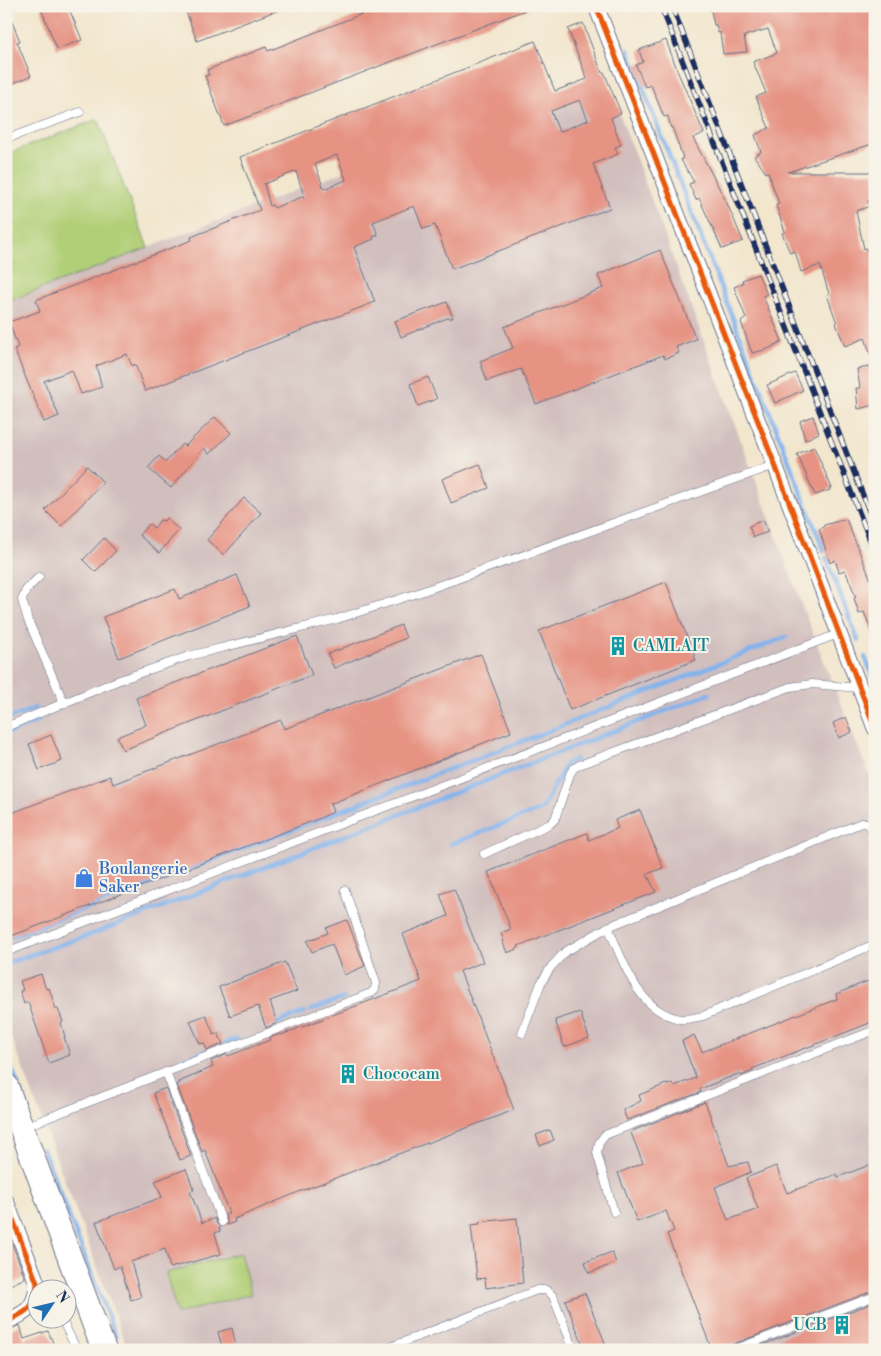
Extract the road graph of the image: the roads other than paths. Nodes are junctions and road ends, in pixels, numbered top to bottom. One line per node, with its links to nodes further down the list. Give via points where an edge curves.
1 (596, 6): 4 (street)
2 (80, 112): 3 (lane)
3 (6, 139)
4 (774, 465): 6 (street); 8 (lane, via 418,593 337,619 189,656)
5 (40, 577): 8 (lane, via 26,590 22,600)
6 (838, 634): 7 (street); 16 (lane)
7 (858, 688): 10 (street); 12 (lane, via 812,684 790,687 579,765 570,774 556,819)
8 (64, 703): 9 (lane)
9 (6, 727)
10 (875, 728)
11 (875, 832): 14 (lane, via 861,823)
12 (484, 854)
13 (345, 890): 19 (lane, via 376,983 375,989)
14 (608, 927): 15 (lane, via 639,993 659,1012 682,1020 703,1016); 18 (lane, via 566,952 550,967)
15 (875, 944)
16 (6, 952)
17 (875, 1030): 23 (lane, via 606,1135 598,1143 597,1153)
18 (522, 1033)
19 (166, 1072): 21 (lane); 24 (lane)
20 (6, 1086): 21 (main road)
21 (15, 1124): 31 (main road)
22 (6, 1201): 25 (street)
23 (614, 1212)
24 (222, 1222)
25 (36, 1278)
26 (875, 1296): 34 (lane)
27 (28, 1310): 28 (street)
28 (6, 1322)
29 (66, 1328): 30 (lane)
30 (77, 1350)
31 (104, 1350)
32 (383, 1350): 33 (lane, via 537,1290 546,1290 553,1296)
33 (574, 1350)
34 (732, 1350)

